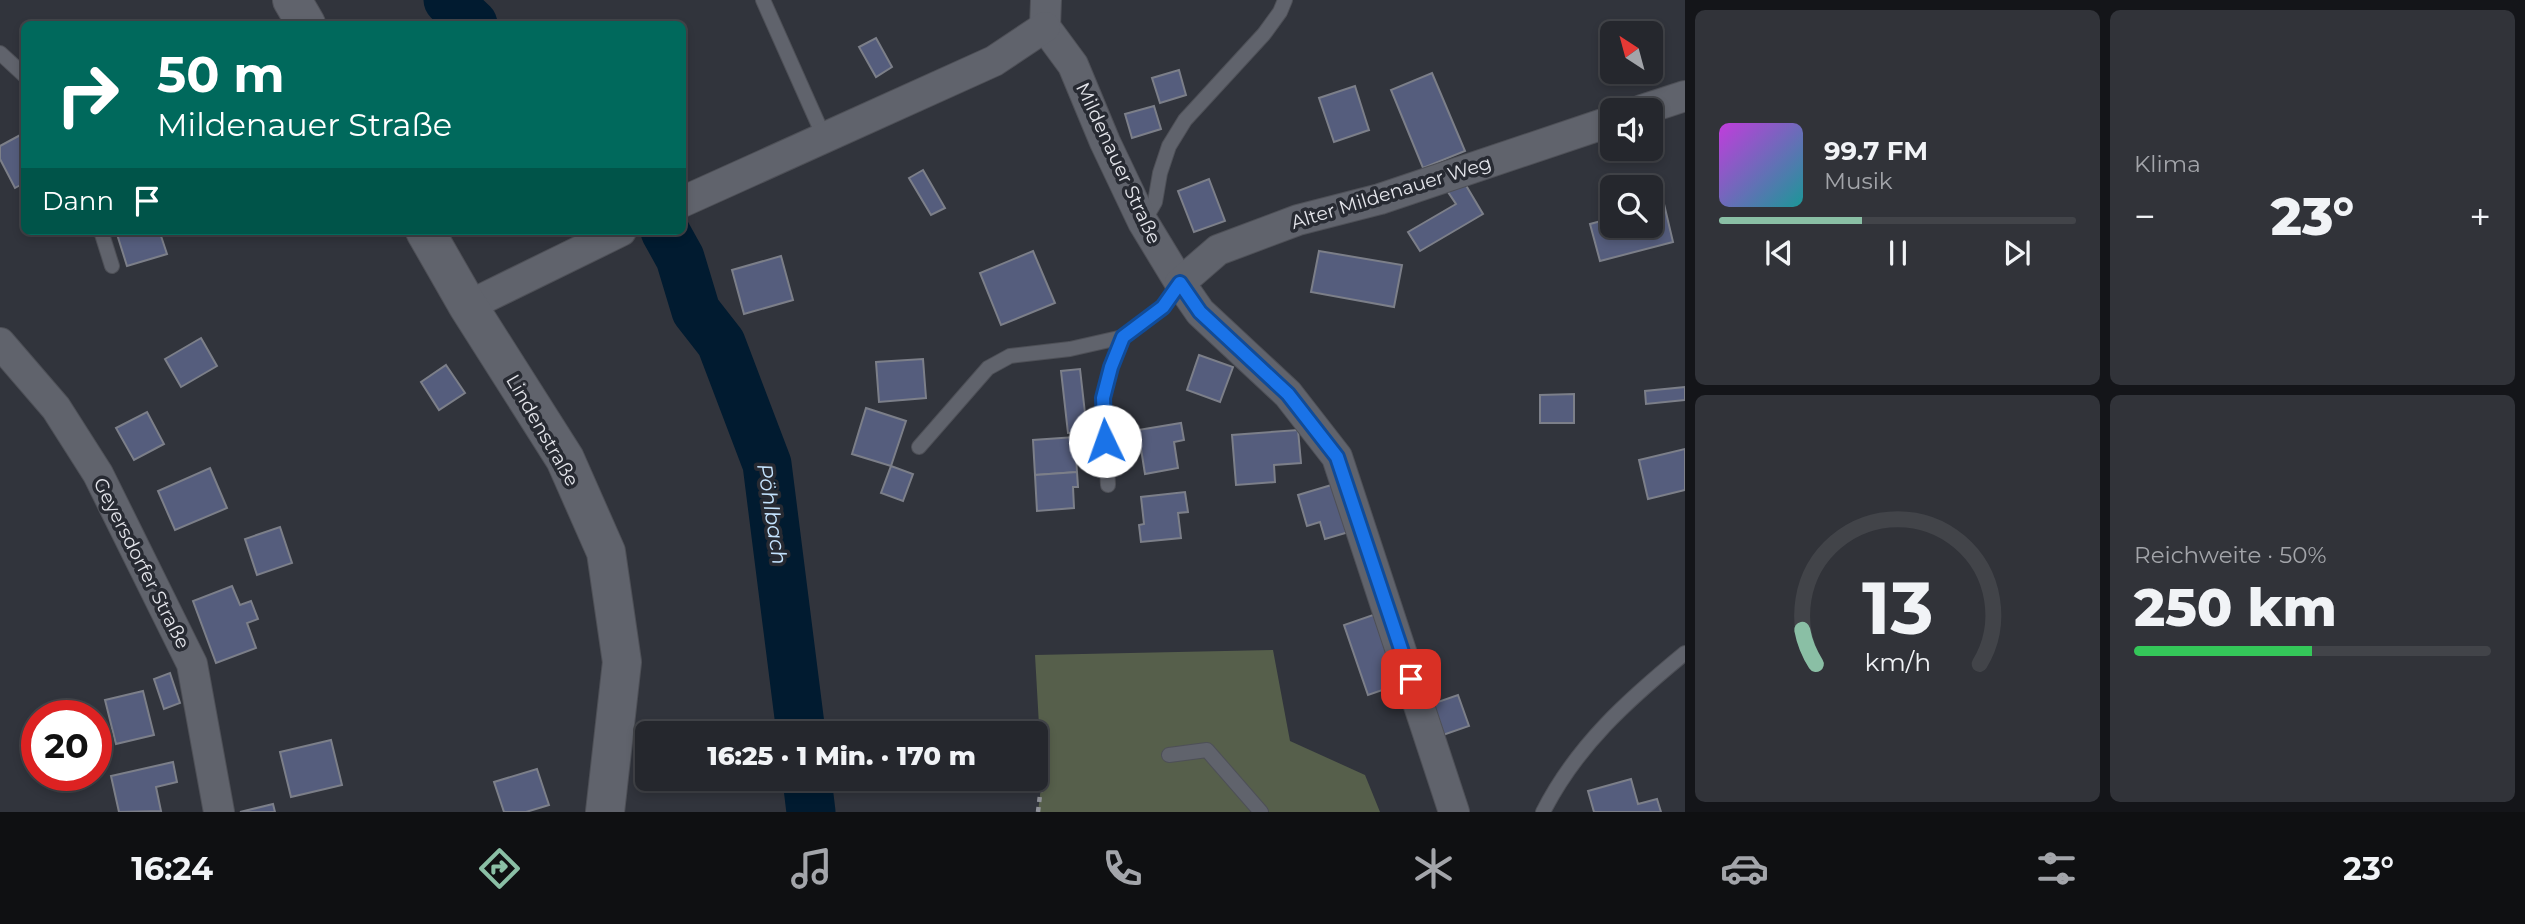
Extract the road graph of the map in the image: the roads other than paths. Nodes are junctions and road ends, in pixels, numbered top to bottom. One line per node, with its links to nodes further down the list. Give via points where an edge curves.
1 (292, 0): 5 (main road)
2 (763, 0): 11 (lane)
3 (1285, 0): 13 (lane, via 1264,34 1185,120 1169,146 1155,202)
4 (1046, 14): 11 (street, Mildenauer Straße, via 994,61); 13 (street, Mildenauer Straße)
5 (304, 21)
6 (0, 53): 7 (lane)
7 (21, 72)
8 (1685, 96): 9 (street)
9 (1663, 103)
10 (1600, 125): 18 (street, Alter Mildenauer Weg, via 1380,199 1286,224 1218,250)
11 (824, 136): 12 (street, Mildenauer Straße)
12 (690, 199)
13 (1143, 222): 18 (street, Mildenauer Straße)
14 (102, 235): 17 (lane)
15 (427, 235): 19 (main road, Lindenstraße)
16 (612, 235): 19 (street)
17 (112, 266)
18 (1180, 283): 20 (lane, via 1163,307); 29 (street, Mildenauer Straße, via 1200,312 1288,394 1337,457)
19 (468, 306): 27 (main road, Lindenstraße, via 565,459 606,552 622,662)
20 (1123, 337): 22 (lane, via 1010,356 988,368); 23 (lane, via 1103,398)
21 (0, 343): 26 (street, Geyersdorfer Straße, via 56,408 98,474 192,664)
22 (919, 447)
23 (1108, 485)
24 (1685, 653): 30 (lane, via 1604,725 1560,780)
25 (1169, 755): 28 (lane, via 1207,750)
26 (219, 812)
27 (605, 812)
28 (1261, 812)
29 (1454, 812)
30 (1543, 812)

